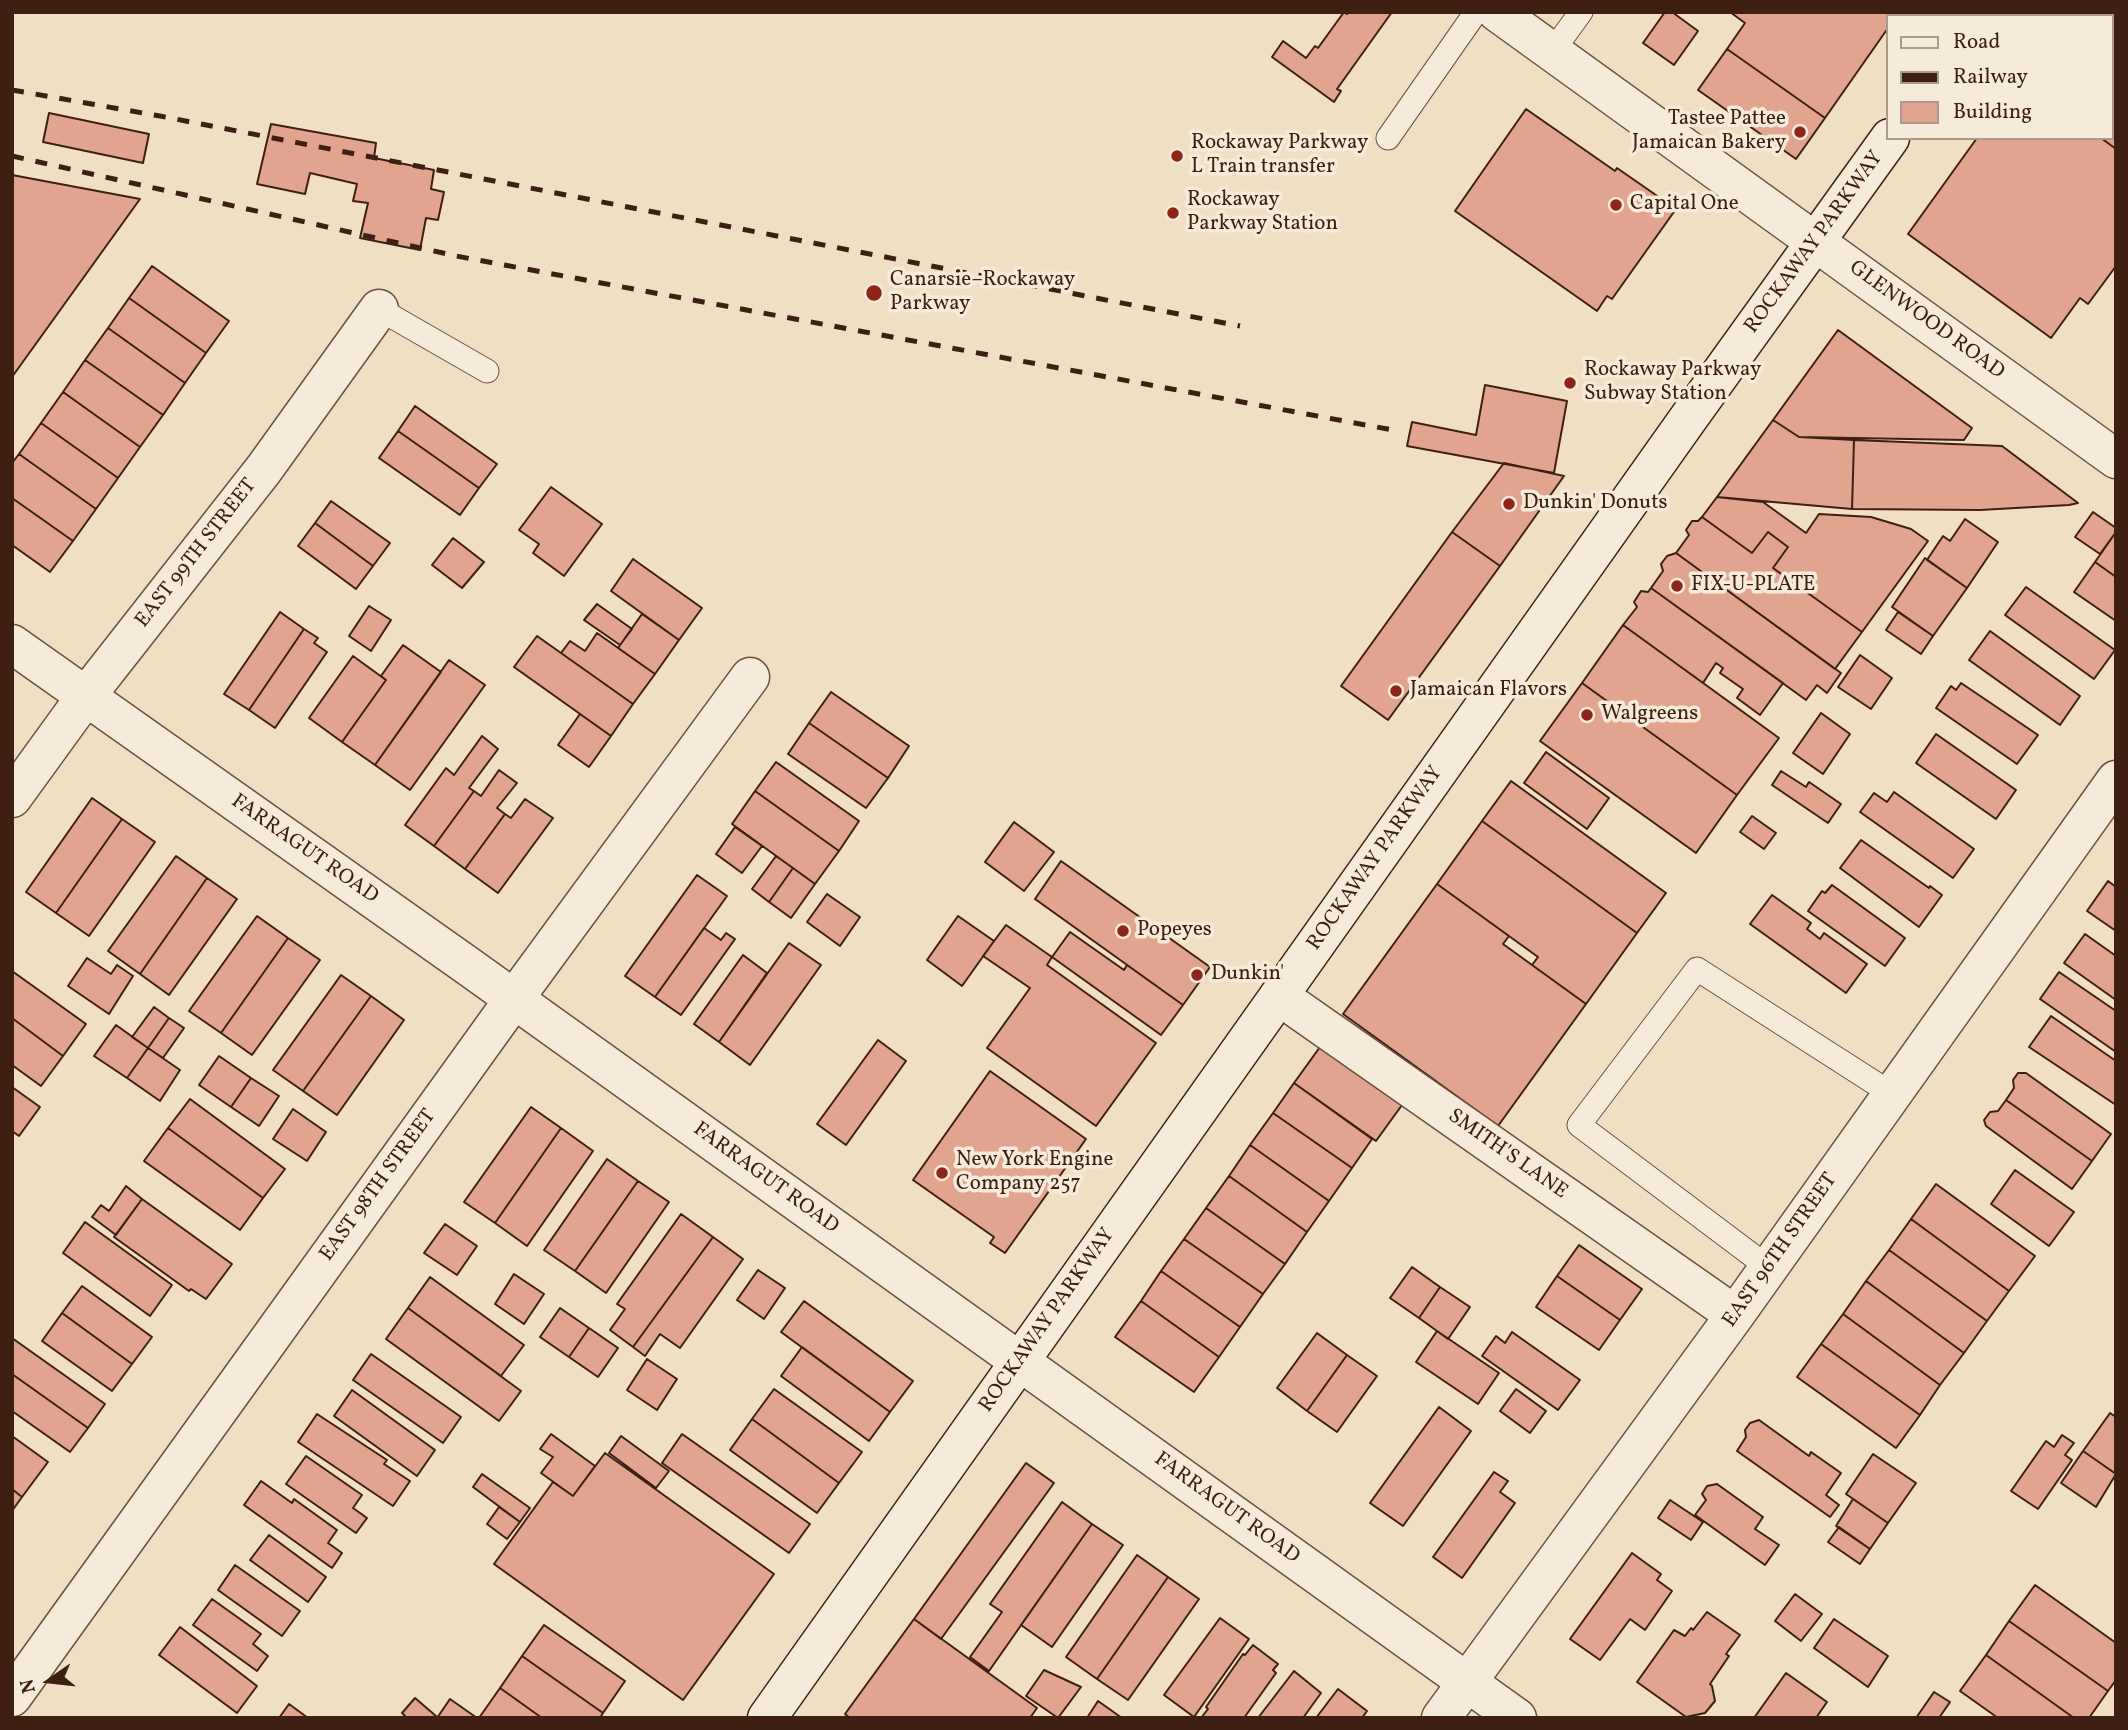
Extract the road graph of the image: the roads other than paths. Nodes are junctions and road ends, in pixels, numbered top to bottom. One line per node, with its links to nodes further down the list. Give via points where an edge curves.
1 (1476, 12): 5 (lane)
2 (1497, 12): 4 (street, GLENWOOD ROAD)
3 (1581, 12): 4 (lane)
4 (1552, 52): 7 (street, GLENWOOD ROAD)
5 (1388, 138)
6 (1889, 140): 7 (street, ROCKAWAY PARKWAY)
7 (1816, 241): 10 (street, GLENWOOD ROAD); 16 (street, ROCKAWAY PARKWAY)
8 (379, 309): 9 (lane); 13 (street, EAST 99TH STREET, via 264,469)
9 (487, 372)
10 (2116, 458)
11 (12, 644): 13 (street, FARRAGUT ROAD)
12 (750, 677): 17 (street, EAST 98TH STREET)
13 (86, 696): 15 (street, EAST 99TH STREET); 17 (street, FARRAGUT ROAD)
14 (2116, 780): 18 (street, EAST 96TH STREET)
15 (12, 798)
16 (1279, 996): 20 (street, SMITH'S LANE); 21 (street, ROCKAWAY PARKWAY)
17 (514, 999): 21 (street, FARRAGUT ROAD); 23 (street, EAST 98TH STREET)
18 (1892, 1094): 19 (street, EAST 96TH STREET); 19 (lane, via 1697,969 1579,1125)
19 (1769, 1268): 20 (street, EAST 96TH STREET)
20 (1735, 1315): 22 (street, EAST 96TH STREET)
21 (1020, 1361): 22 (street, FARRAGUT ROAD); 24 (street, ROCKAWAY PARKWAY)
22 (1467, 1682): 25 (street, EAST 96TH STREET); 26 (street, FARRAGUT ROAD)
23 (12, 1697)
24 (767, 1718)
25 (1441, 1718)
26 (1517, 1718)

